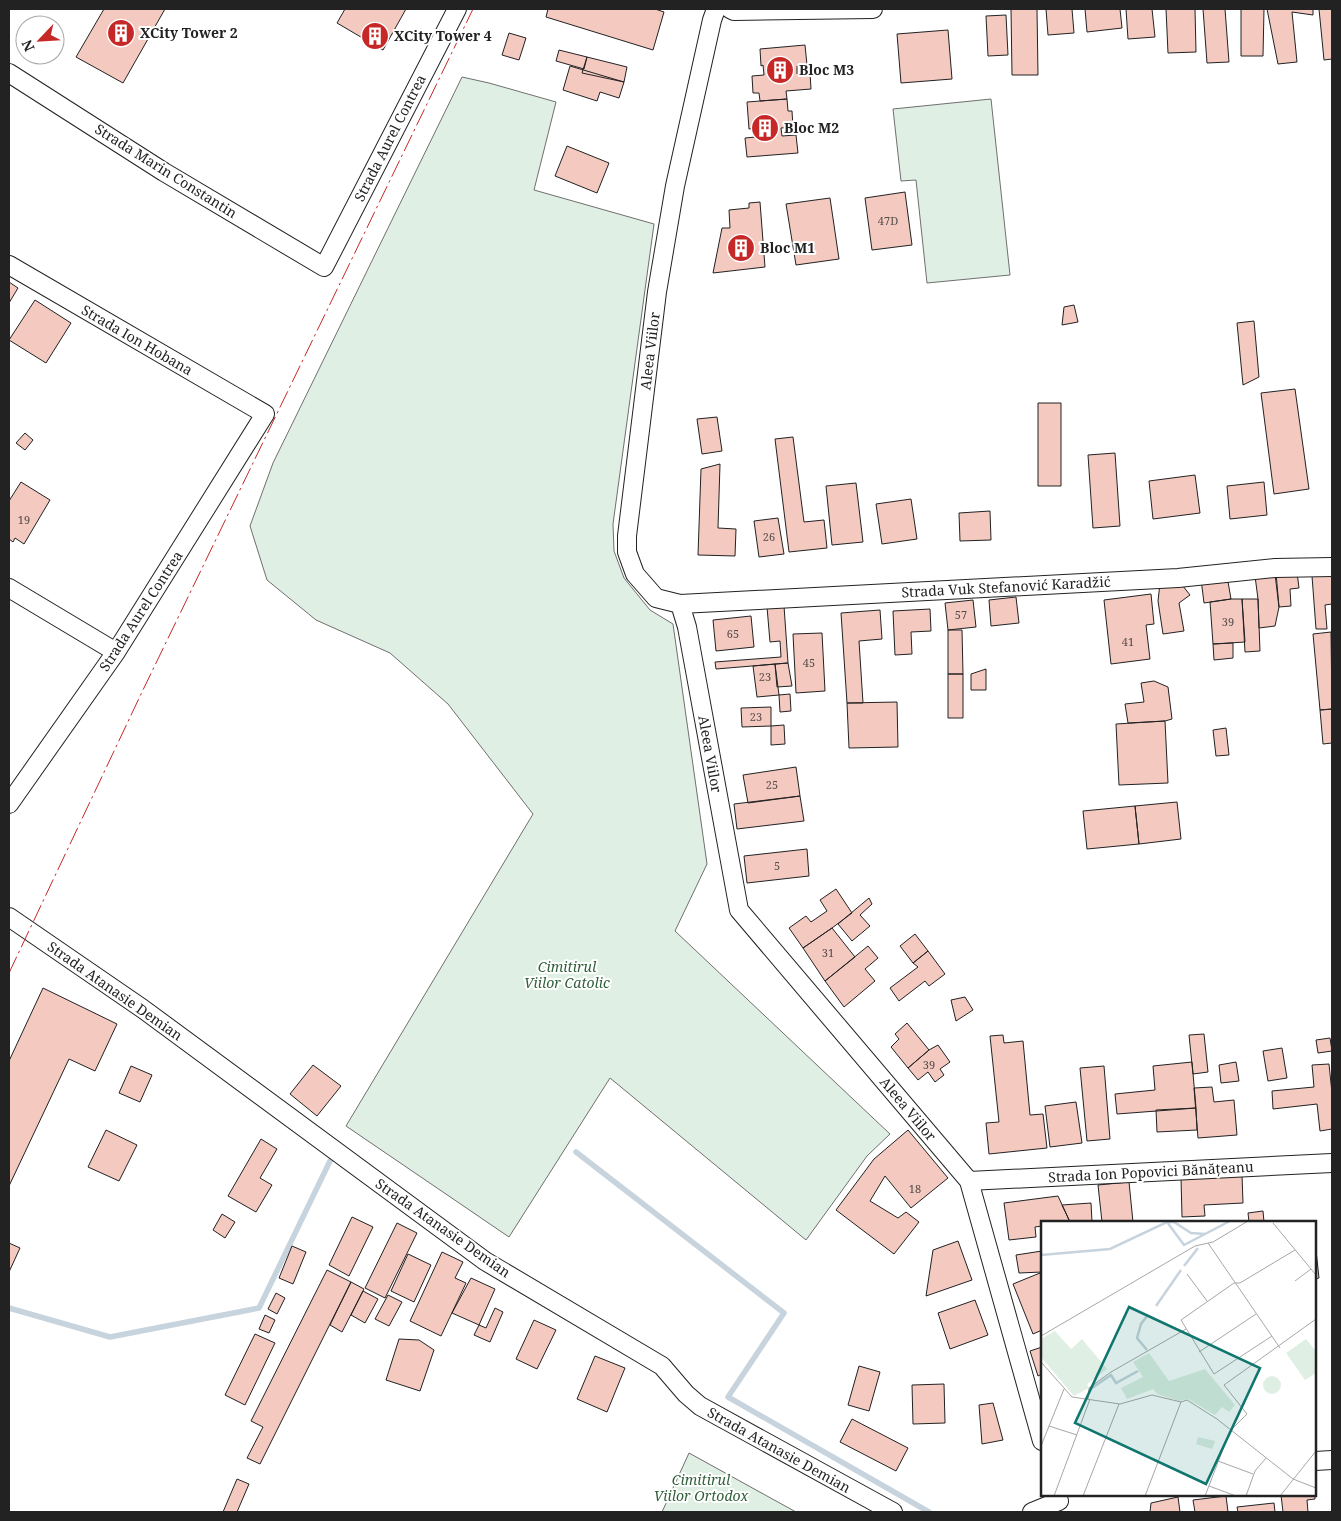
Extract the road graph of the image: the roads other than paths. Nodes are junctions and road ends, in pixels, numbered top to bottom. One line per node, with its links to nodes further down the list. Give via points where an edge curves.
1 (457, 9): 7 (street, Strada Aurel Contrea)
2 (716, 9): 11 (street, Aleea Viilor, via 677,177 663,254 627,536 627,552 635,574 656,598)
3 (730, 9): 4 (street)
4 (873, 9)
5 (9, 72): 7 (street, Strada Marin Constantin, via 164,172)
6 (9, 265): 8 (street, Strada Ion Hobana)
7 (324, 267)
8 (265, 414): 12 (street, Strada Aurel Contrea)
9 (1332, 566): 11 (street, Strada Vuk Stefanović Karadžić, via 1178,578)
10 (9, 588): 12 (street)
11 (680, 604): 16 (street, Aleea Viilor, via 687,627 739,910)
12 (116, 652): 13 (street, Strada Aurel Contrea)
13 (9, 804)
14 (9, 918): 21 (street, Strada Atanasie Demian, via 143,1010 485,1261 662,1366 700,1406)
15 (1332, 1163): 16 (street, Strada Ion Popovici Bănățeanu)
16 (969, 1181): 17 (street, Aleea Viilor)
17 (1041, 1437)
18 (1332, 1460): 19 (street)
19 (1316, 1461)
20 (1060, 1503): 22 (street)
21 (893, 1512)
22 (1032, 1512)

